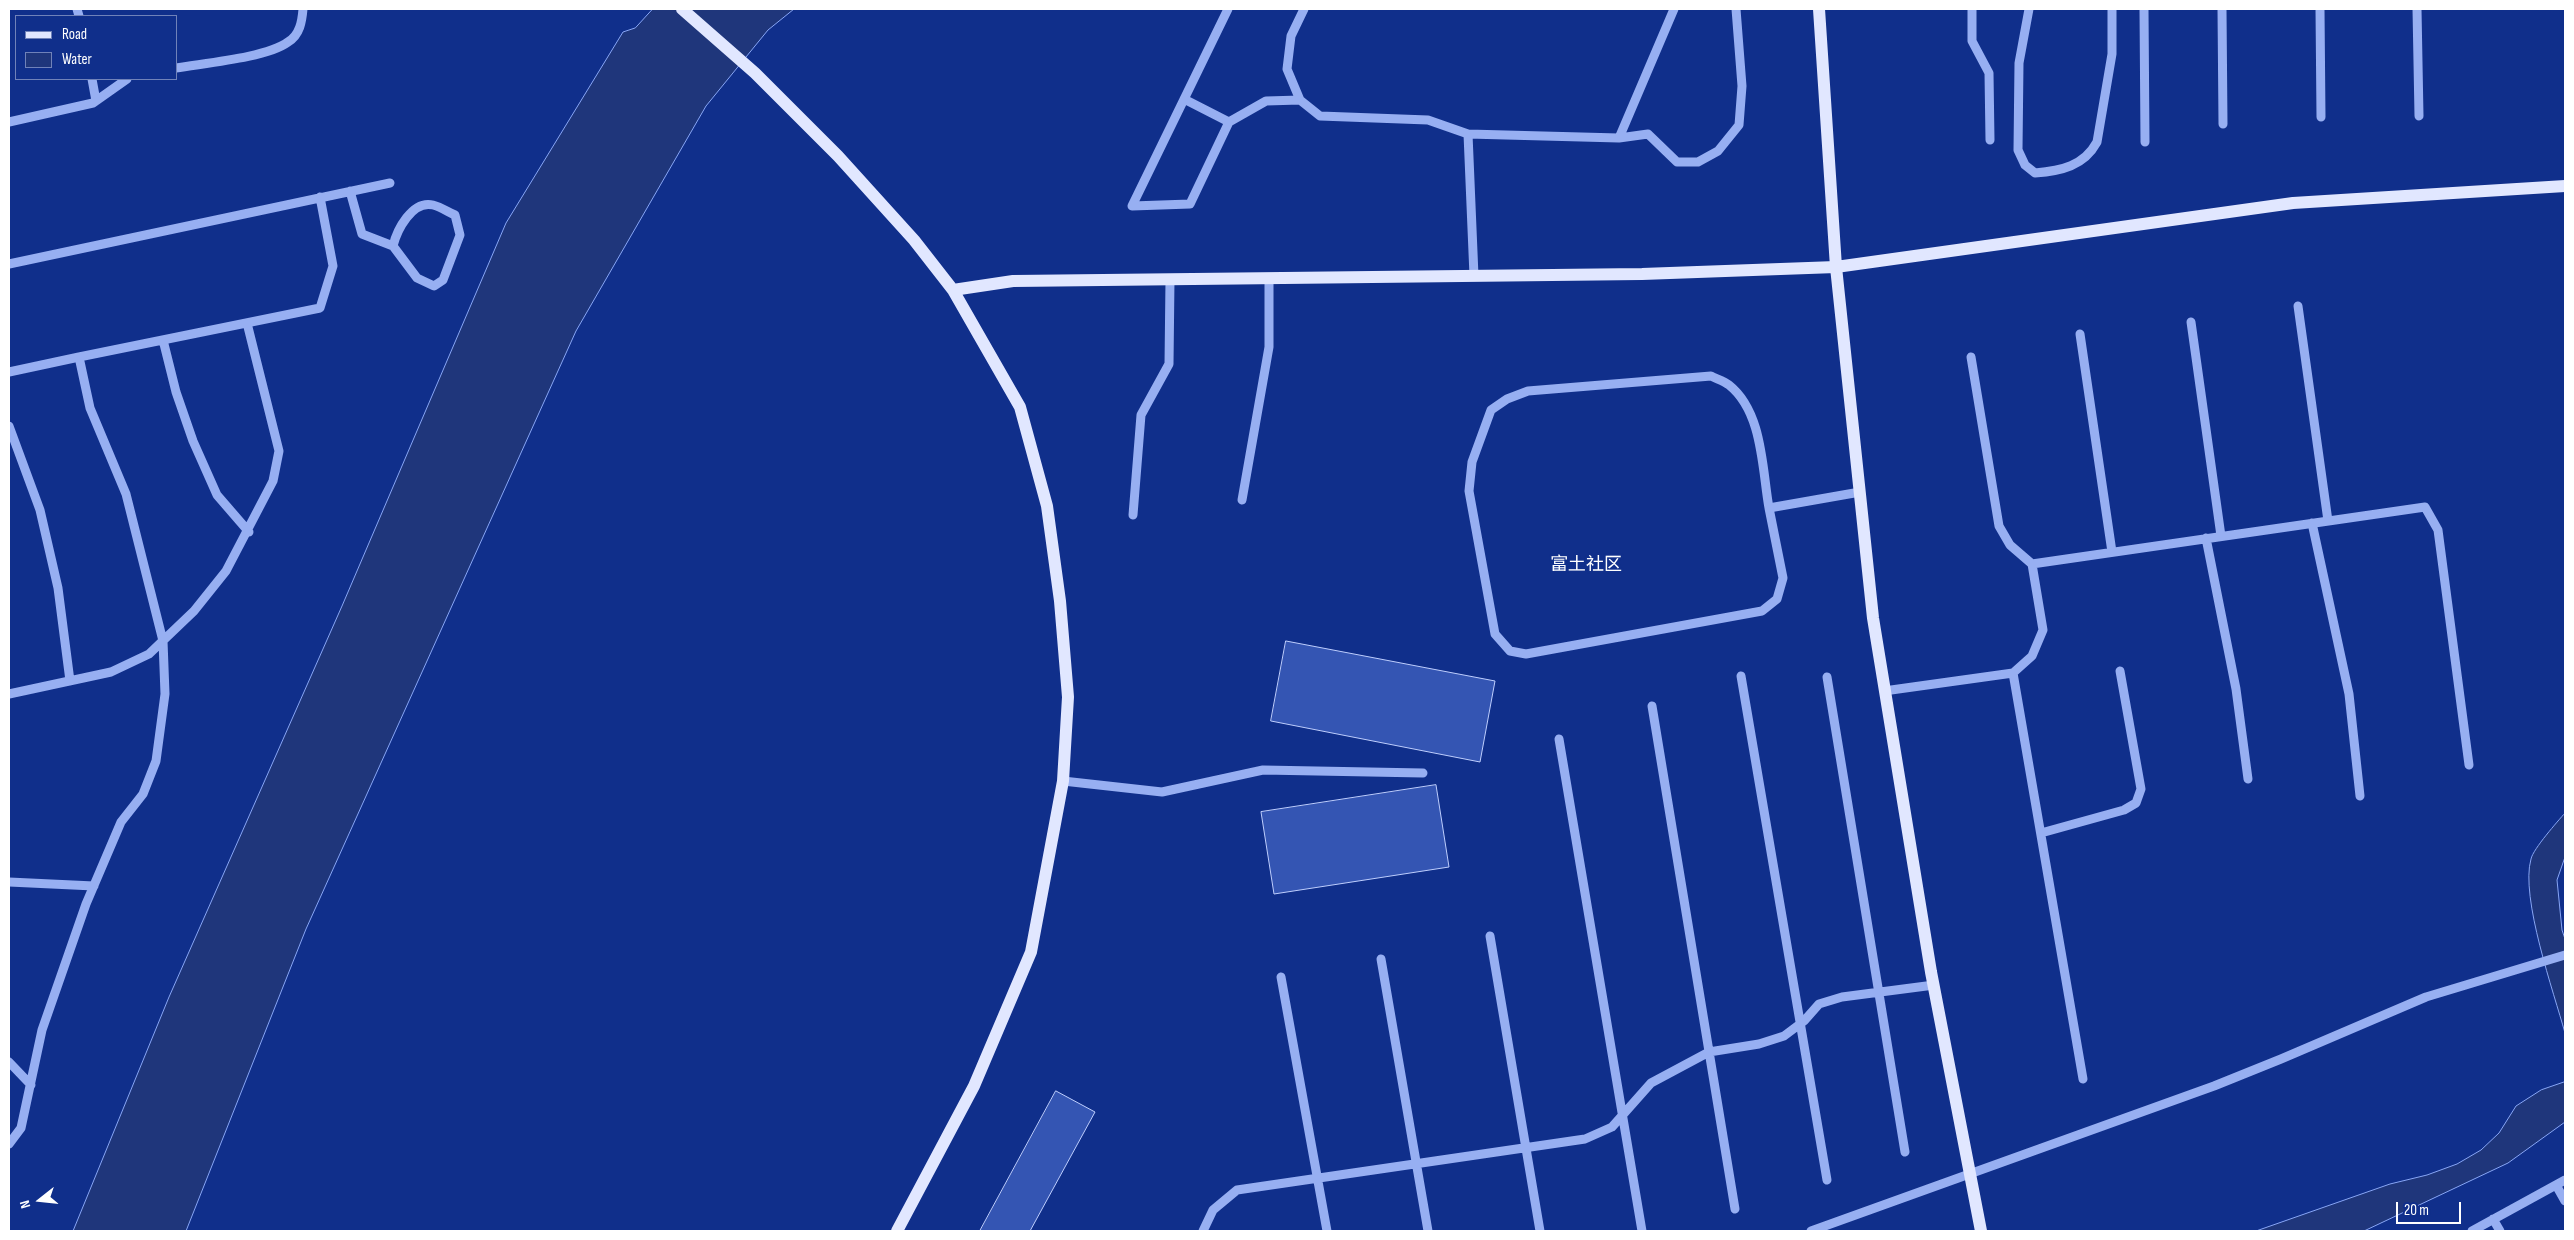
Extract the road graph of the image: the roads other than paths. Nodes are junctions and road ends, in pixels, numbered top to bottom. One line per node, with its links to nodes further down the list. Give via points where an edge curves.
1 (303, 9): 15 (street, via 302,26 289,42 266,52)
2 (682, 9): 40 (main road, via 755,73 857,177 914,240)
3 (1228, 9): 18 (street)
4 (1304, 9): 19 (street, via 1291,36 1287,68)
5 (1674, 9): 27 (street)
6 (1736, 9): 27 (street, via 1742,86 1739,125 1718,151 1698,162 1677,162 1648,134)
7 (1819, 9): 36 (main road)
8 (1972, 9): 28 (street, via 1972,41 1988,73)
9 (2029, 9): 10 (street, via 2019,63 2018,150 2025,165 2035,173 2077,164 2091,154 2097,142 2112,54)
10 (2112, 9)
11 (2144, 9): 29 (street)
12 (2222, 9): 25 (street)
13 (2320, 9): 22 (street)
14 (2417, 9): 21 (street)
15 (178, 68)
16 (92, 80): 20 (street)
17 (126, 80): 20 (street)
18 (1184, 99): 24 (street); 24 (street, via 1132,206 1190,204)
19 (1300, 100): 24 (street, via 1266,101); 26 (street, via 1320,116 1428,120)
20 (96, 101): 23 (street)
21 (2419, 116)
22 (2321, 117)
23 (9, 122)
24 (1228, 122)
25 (2223, 124)
26 (1468, 134): 27 (street); 37 (street)
27 (1619, 138)
28 (1990, 140)
29 (2145, 142)
30 (390, 183): 32 (street)
31 (2565, 186): 36 (main road, via 2293,203)
32 (350, 191): 33 (street); 34 (street, via 362,234)
33 (320, 198): 35 (street); 43 (street, via 333,266 320,308)
34 (393, 246): 34 (street, via 417,278 434,286 443,280 460,236 455,215 432,205 417,208 398,229)
35 (9, 264)
36 (1836, 266): 37 (main road, via 1642,274); 50 (main road)
37 (1474, 276): 38 (main road)
38 (1268, 279): 39 (main road); 51 (street, via 1269,347)
39 (1170, 280): 40 (main road, via 1013,281); 53 (street, via 1169,364 1141,415)
40 (952, 290): 74 (main road, via 1020,407 1047,506 1060,601 1068,697)
41 (2298, 306): 54 (street)
42 (2191, 322): 57 (street)
43 (247, 323): 45 (street); 56 (street, via 279,451 273,481)
44 (2080, 334): 59 (street)
45 (163, 340): 46 (street); 56 (street, via 179,400 209,477 217,495)
46 (79, 357): 48 (street); 61 (street, via 90,408 126,494)
47 (1971, 357): 60 (street, via 1999,526 2010,545)
48 (9, 372)
49 (9, 426): 66 (street, via 40,510 58,588)
50 (1860, 492): 52 (street); 67 (main road)
51 (1242, 500)
52 (1769, 508): 52 (street, via 1783,578 1777,599 1762,611 1526,654 1510,650 1494,634 1469,491 1472,462 1491,410 1507,399 1528,391 1711,376 1728,385 1746,405 1757,434)
53 (1133, 515)
54 (2328, 521): 55 (street); 71 (street, via 2425,507 2438,530)
55 (2312, 523): 57 (street); 75 (street, via 2349,694)
56 (248, 532): 61 (street, via 226,571 194,611)
57 (2221, 536): 58 (street)
58 (2206, 538): 59 (street); 73 (street, via 2236,690)
59 (2112, 552): 60 (street)
60 (2032, 564): 63 (street, via 2043,630 2032,656)
61 (163, 641): 66 (street, via 149,654 111,672); 78 (street, via 165,694 156,761 143,794 121,822)
62 (2120, 671): 76 (street, via 2141,789 2136,803 2124,810)
63 (2013, 673): 67 (street); 76 (street)
64 (1741, 676): 85 (street)
65 (1827, 677): 84 (street)
66 (70, 681): 68 (street)
67 (1884, 691): 83 (main road)
68 (9, 694)
69 (1652, 706): 86 (street)
70 (1559, 739): 90 (street)
71 (2469, 765)
72 (1423, 773): 74 (street, via 1263,770 1162,792)
73 (2248, 780)
74 (1063, 781): 103 (main road, via 1031,952 974,1086)
75 (2360, 796)
76 (2040, 833): 88 (street)
77 (9, 882): 78 (street)
78 (94, 886): 89 (street, via 42,1030)
79 (1490, 936): 92 (street)
80 (2565, 955): 95 (street, via 2426,997 2214,1086)
81 (1381, 959): 94 (street)
82 (1281, 977): 96 (street)
83 (1934, 985): 84 (street); 95 (main road)
84 (1879, 992): 85 (street, via 1819,1004); 93 (street)
85 (1800, 1024): 86 (street, via 1784,1036 1759,1044); 97 (street)
86 (1709, 1052): 90 (street, via 1651,1082); 101 (street)
87 (9, 1062): 89 (street)
88 (2083, 1079)
89 (31, 1085): 91 (street, via 21,1128)
90 (1623, 1115): 92 (street, via 1612,1127 1585,1139); 108 (street)
91 (9, 1144)
92 (1526, 1147): 94 (street); 107 (street)
93 (1905, 1152)
94 (1416, 1163): 96 (street); 106 (street)
95 (1968, 1174): 109 (street); 110 (main road)
96 (1317, 1178): 104 (street, via 1237,1190 1213,1210); 105 (street)
97 (1827, 1180)
98 (2565, 1180): 99 (street)
99 (2556, 1185): 100 (street); 102 (street)
100 (2565, 1201)
101 (1736, 1209)
102 (2494, 1220): 111 (street); 112 (street)
103 (897, 1231)
104 (1203, 1231)
105 (1327, 1231)
106 (1428, 1231)
107 (1540, 1231)
108 (1642, 1231)
109 (1811, 1231)
110 (1981, 1231)
111 (2472, 1231)
112 (2500, 1231)

